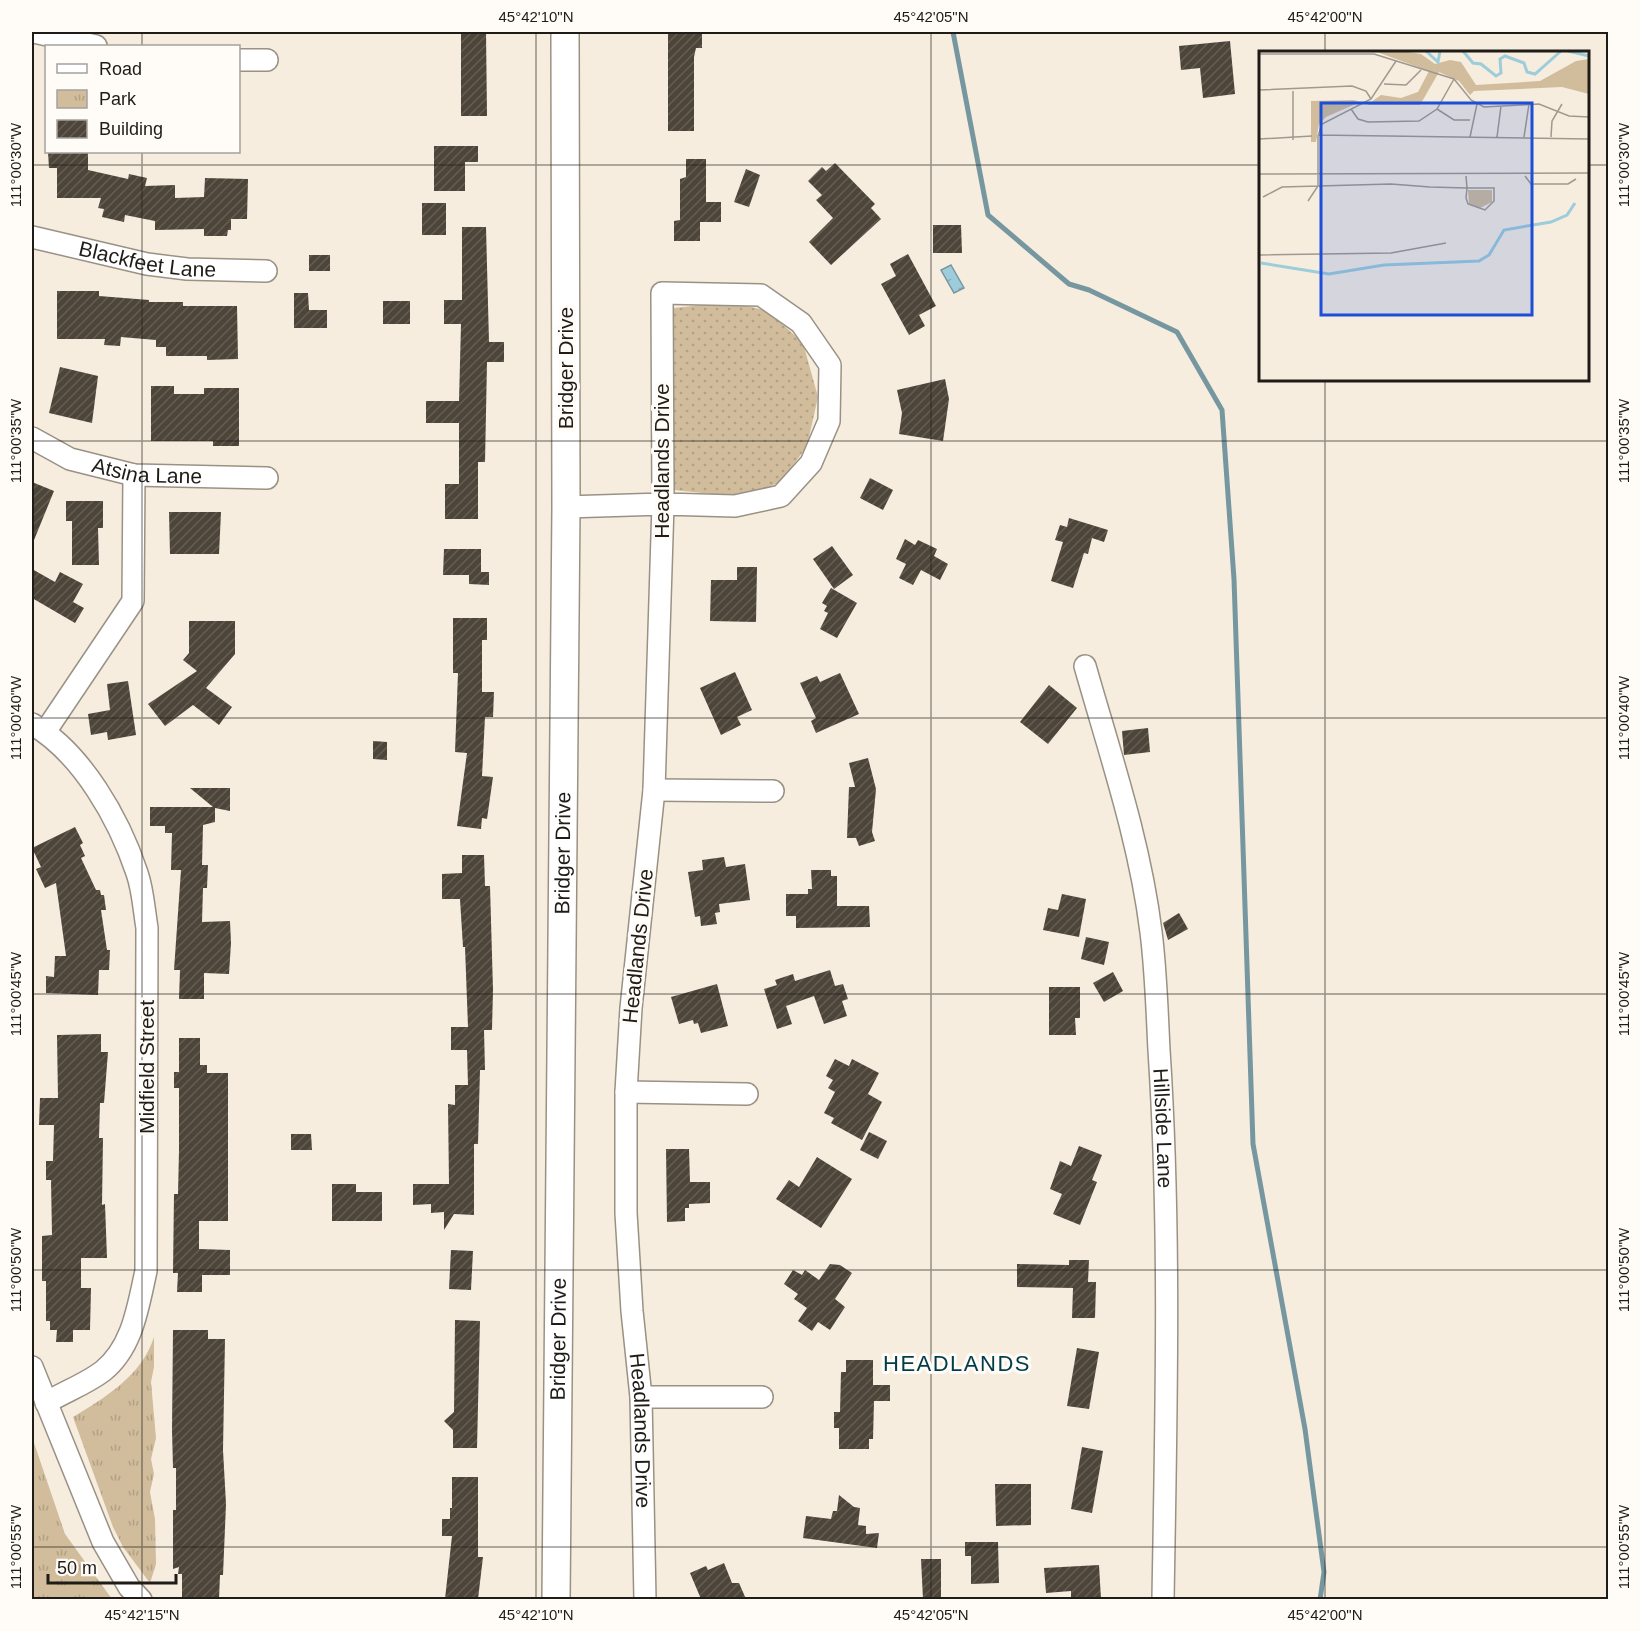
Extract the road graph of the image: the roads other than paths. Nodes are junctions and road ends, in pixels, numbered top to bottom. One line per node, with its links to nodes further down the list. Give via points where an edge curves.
1 (34, 32): 3 (street)
2 (565, 32): 12 (main road, Bridger Drive)
3 (92, 45)
4 (240, 60): 5 (street)
5 (267, 60)
6 (32, 237): 7 (street, Blackfeet Lane, via 147,264)
7 (266, 271)
8 (32, 438): 9 (street, Atsina Lane, via 70,459)
9 (135, 475): 10 (street, Atsina Lane); 14 (street, via 133,601)
10 (267, 478)
11 (663, 504): 11 (street, Headlands Drive, via 662,293 761,295 801,323 830,365 829,421 811,463 781,496 735,506); 12 (street); 15 (street, Headlands Drive)
12 (566, 507): 24 (main road, Bridger Drive)
13 (1084, 666): 26 (street, Hillside Lane, via 1138,858 1152,933 1166,1206)
14 (38, 728): 22 (street, Midfield Street, via 88,777 116,822 138,875 147,928 146,1271 135,1322 123,1349 103,1371)
15 (654, 790): 16 (street); 17 (street, Headlands Drive)
16 (773, 791)
17 (626, 1092): 18 (street); 20 (street, Headlands Drive, via 626,1213)
18 (747, 1094)
19 (32, 1367): 22 (street)
20 (641, 1398): 21 (street); 25 (street, Headlands Drive)
21 (762, 1398)
22 (46, 1403): 23 (street, via 103,1542 129,1587)
23 (141, 1599)
24 (556, 1599)
25 (645, 1599)
26 (1163, 1599)

